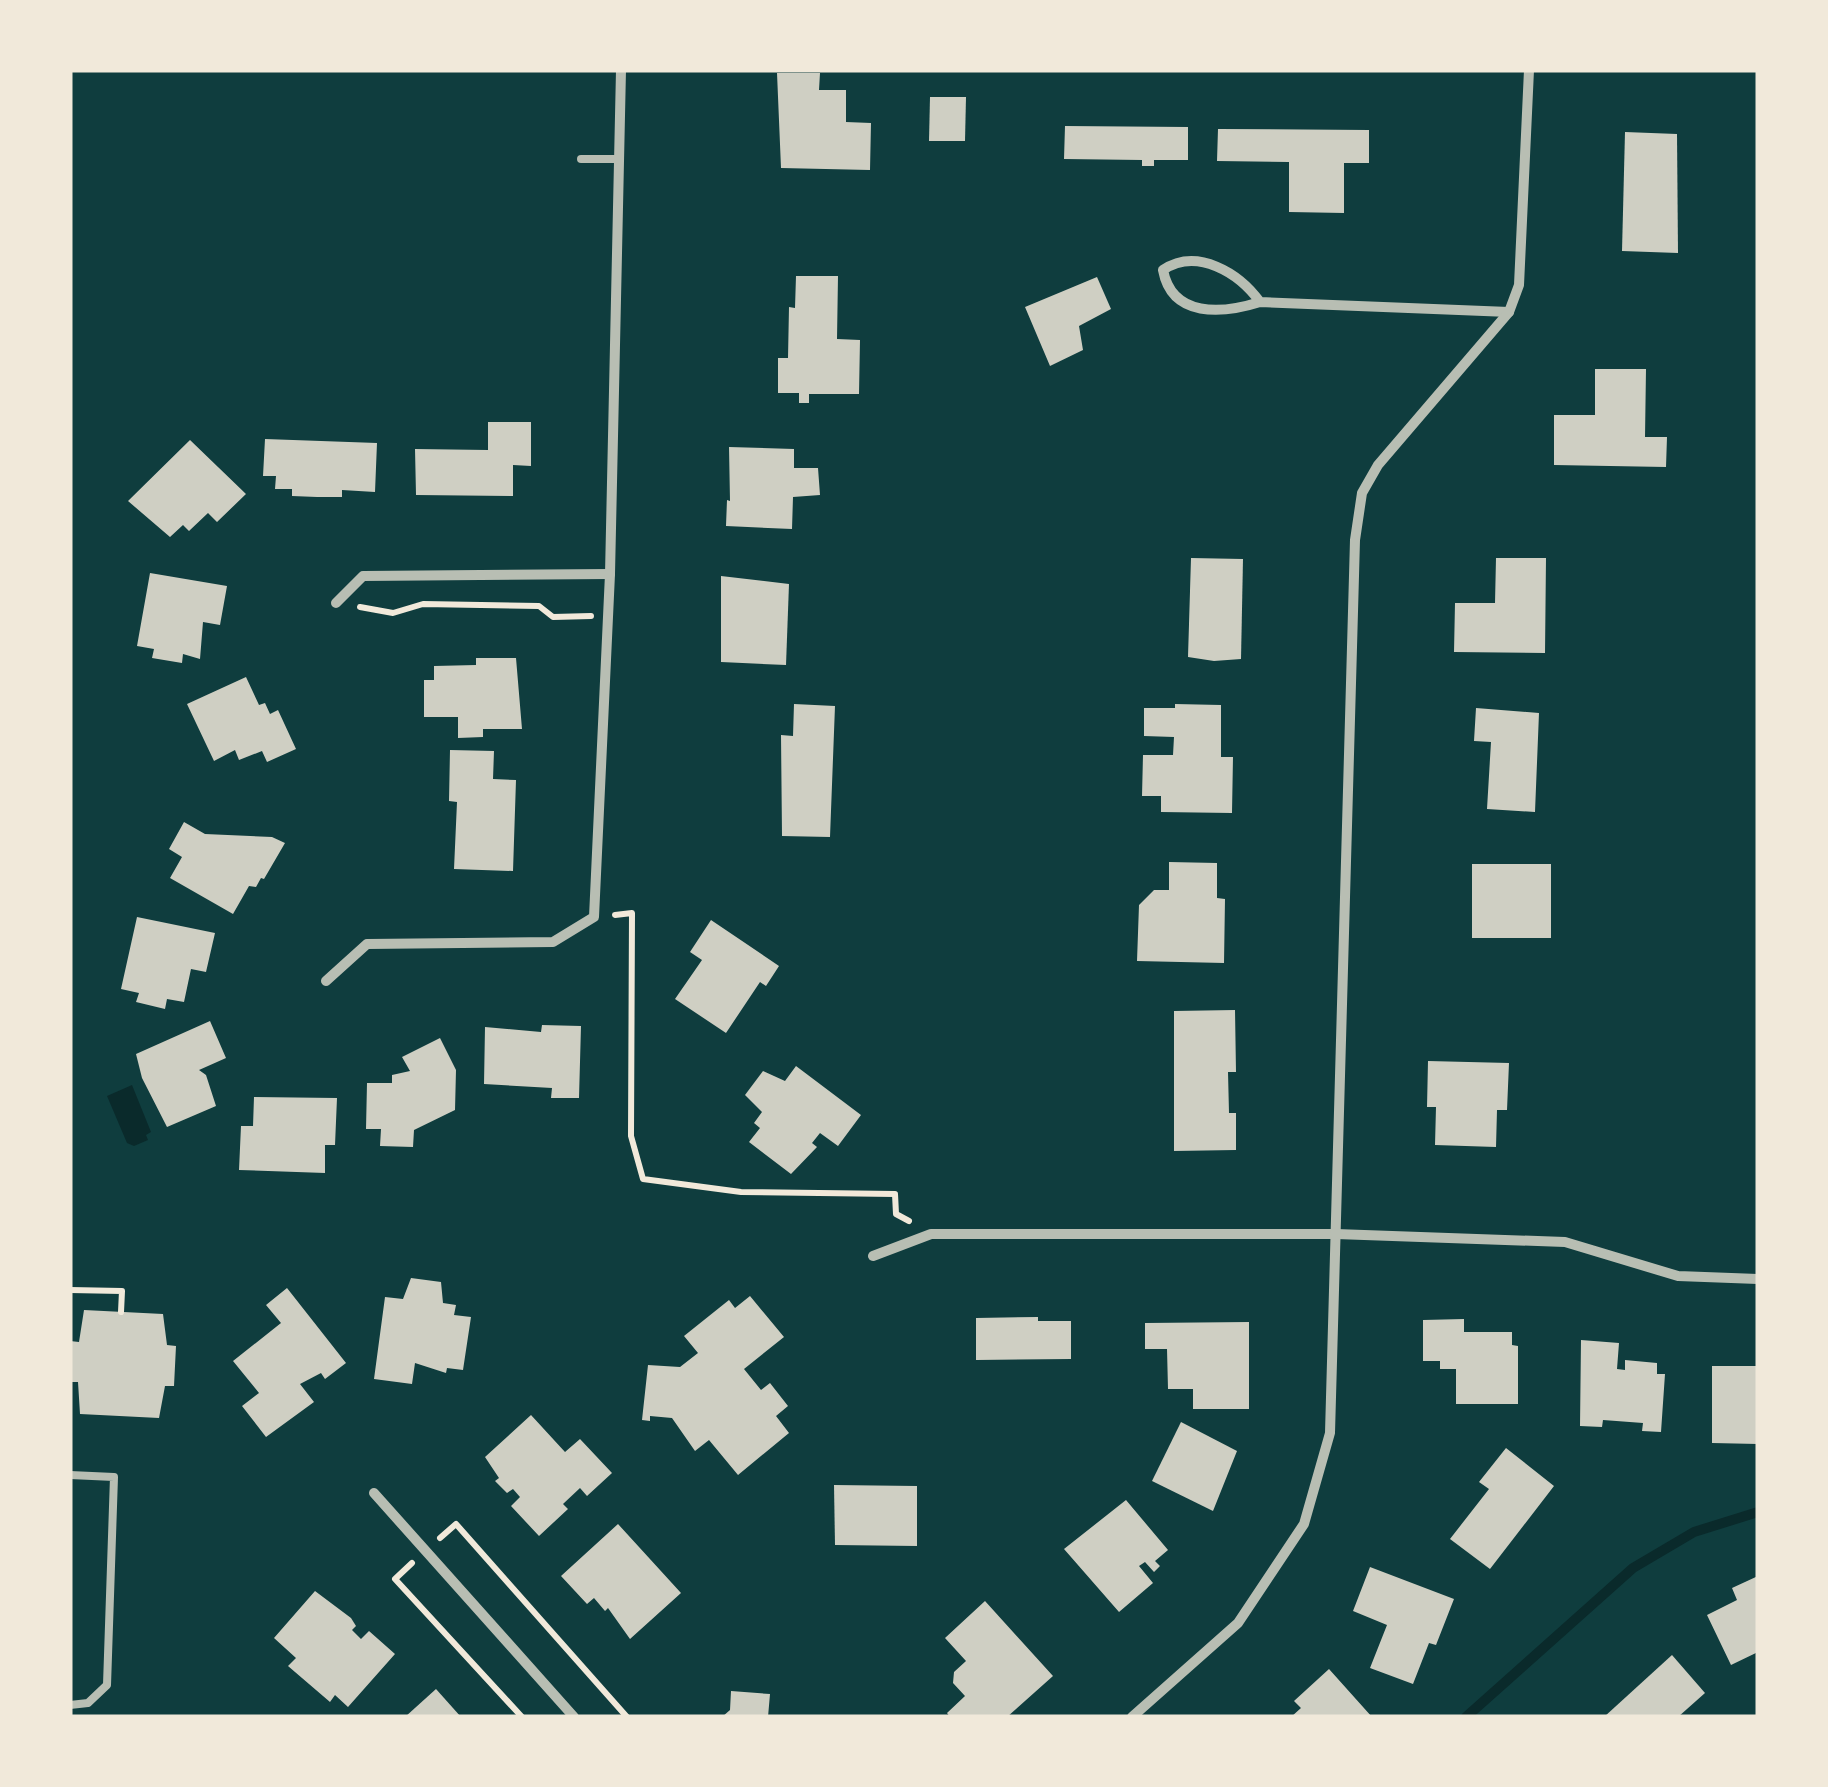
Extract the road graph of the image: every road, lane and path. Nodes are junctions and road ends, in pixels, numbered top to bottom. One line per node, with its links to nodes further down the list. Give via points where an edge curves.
1 (621, 70): 3 (street)
2 (1529, 70): 6 (street, via 1518,285)
3 (619, 159): 4 (lane); 7 (street)
4 (581, 160)
5 (1260, 302): 5 (street, via 1239,280 1200,260 1179,259 1163,270 1166,289 1178,302 1232,311); 6 (street)
6 (1509, 312): 13 (street, via 1378,465 1362,493 1346,783)
7 (610, 574): 8 (street, via 364,576); 9 (street)
8 (336, 603): 9 (path, via 393,613 423,604 539,606 554,617)
9 (608, 615): 10 (street)
10 (594, 917): 11 (street, via 553,942 367,944); 12 (path, via 632,913 631,1136 643,1179 742,1192 895,1194 896,1214)
11 (326, 981)
12 (931, 1234): 13 (street); 14 (street)
13 (1336, 1234): 15 (street, via 1564,1242 1678,1276); 26 (street, via 1330,1434 1304,1524 1238,1623)
14 (873, 1256)
15 (1758, 1279)
16 (70, 1290): 17 (path, via 122,1291)
17 (122, 1312)
18 (70, 1475): 22 (lane, via 114,1477 107,1685 88,1703)
19 (374, 1493): 24 (street)
20 (456, 1524): 25 (path)
21 (395, 1580): 23 (path)
22 (70, 1705)
23 (522, 1717)
24 (574, 1717)
25 (628, 1717)
26 (1132, 1717)

